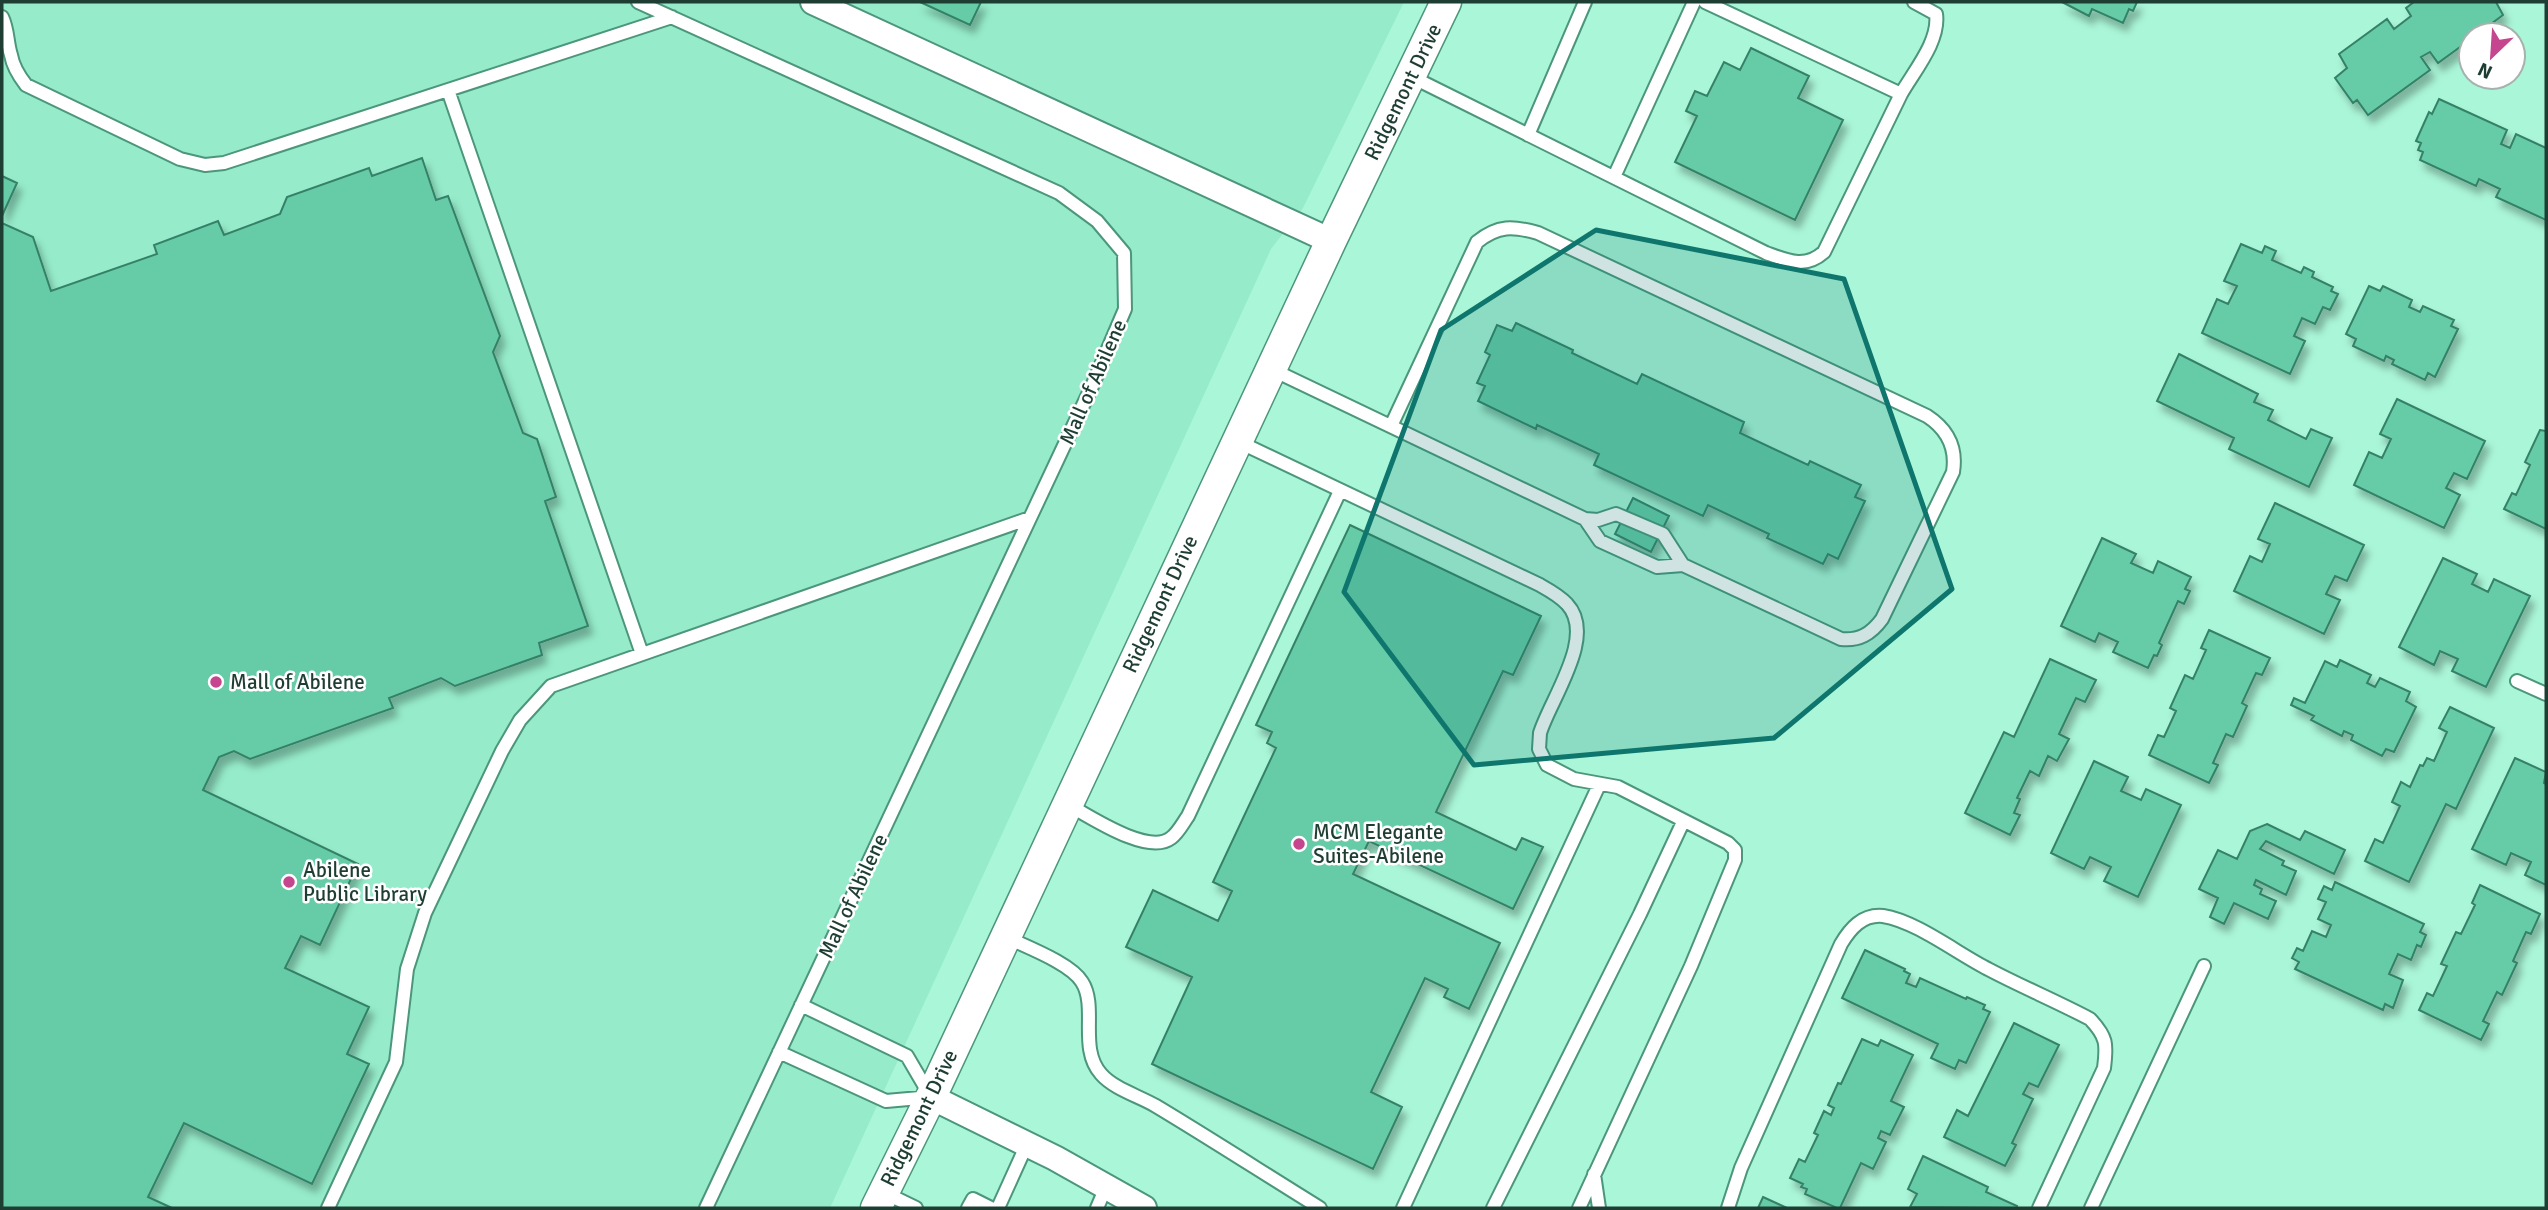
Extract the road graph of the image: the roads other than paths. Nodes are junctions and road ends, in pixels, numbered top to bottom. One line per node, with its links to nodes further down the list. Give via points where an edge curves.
1 (638, 2): 9 (lane, Mall of Abilene)
2 (813, 2): 15 (street)
3 (1446, 2): 10 (street, Ridgemont Drive)
4 (1585, 2): 13 (lane)
5 (1693, 2): 14 (lane)
6 (1705, 2): 12 (lane)
7 (1914, 2): 12 (lane, via 1936,14 1937,24)
8 (2, 17): 11 (lane, via 11,56 26,85 190,163 224,163)
9 (672, 17): 11 (lane); 20 (lane, Mall of Abilene, via 1059,193 1097,221 1125,253 1125,309)
10 (1410, 76): 13 (lane); 15 (street, Ridgemont Drive)
11 (448, 90): 23 (lane)
12 (1902, 94): 14 (lane, via 1824,252 1814,261 1798,263 1766,253)
13 (1528, 135): 14 (lane)
14 (1614, 177)
15 (1331, 241): 16 (street, Ridgemont Drive)
16 (1270, 369): 17 (lane); 18 (street, Ridgemont Drive)
17 (1391, 426): 21 (lane); 22 (lane, via 1477,242 1501,227 1510,227 1538,233 1927,415 1947,434 1955,460 1953,472 1882,619 1863,636 1841,639)
18 (1237, 441): 19 (lane); 27 (street, Ridgemont Drive)
19 (1340, 491): 26 (lane, via 1539,585 1568,605 1577,621 1578,640 1546,714 1539,749 1547,765 1574,779); 27 (lane, via 1194,805 1171,838 1159,843 1130,837)
20 (1030, 518): 23 (lane); 31 (lane, Mall of Abilene)
21 (1585, 519): 22 (lane, via 1600,541 1657,568); 22 (lane, via 1616,514 1639,522 1663,534)
22 (1683, 565)
23 (642, 654): 38 (lane, via 551,686 520,720 502,751 425,913 407,969 396,1062)
24 (2517, 681): 25 (lane)
25 (2546, 694)
26 (1600, 785): 28 (lane, via 1618,788); 46 (lane)
27 (1066, 804): 29 (street, Ridgemont Drive)
28 (1683, 822): 35 (lane, via 1728,843 1735,850 1735,860); 47 (lane)
29 (1004, 936): 33 (street, Ridgemont Drive); 45 (lane, via 1069,969 1082,981 1092,1061 1102,1076)
30 (2204, 966): 52 (lane)
31 (801, 1005): 32 (lane, Mall of Abilene); 33 (lane, via 907,1056)
32 (779, 1052): 33 (lane, via 886,1101); 39 (lane, Mall of Abilene)
33 (931, 1097): 34 (street); 37 (street, Ridgemont Drive)
34 (1027, 1143): 36 (street); 43 (lane)
35 (1594, 1174): 48 (lane); 49 (lane)
36 (1102, 1198): 44 (street)
37 (879, 1200): 40 (lane)
38 (328, 1208)
39 (706, 1208)
40 (916, 1208)
41 (968, 1208): 42 (lane, via 973,1199)
42 (991, 1208)
43 (998, 1208)
44 (1144, 1208)
45 (1320, 1208)
46 (1403, 1208)
47 (1493, 1208)
48 (1579, 1208)
49 (1599, 1208)
50 (1728, 1208): 51 (lane, via 1741,1168 1841,944 1859,922 1882,916 2090,1019 2102,1032 2107,1048 2104,1068)
51 (2039, 1208)
52 (2091, 1208)

